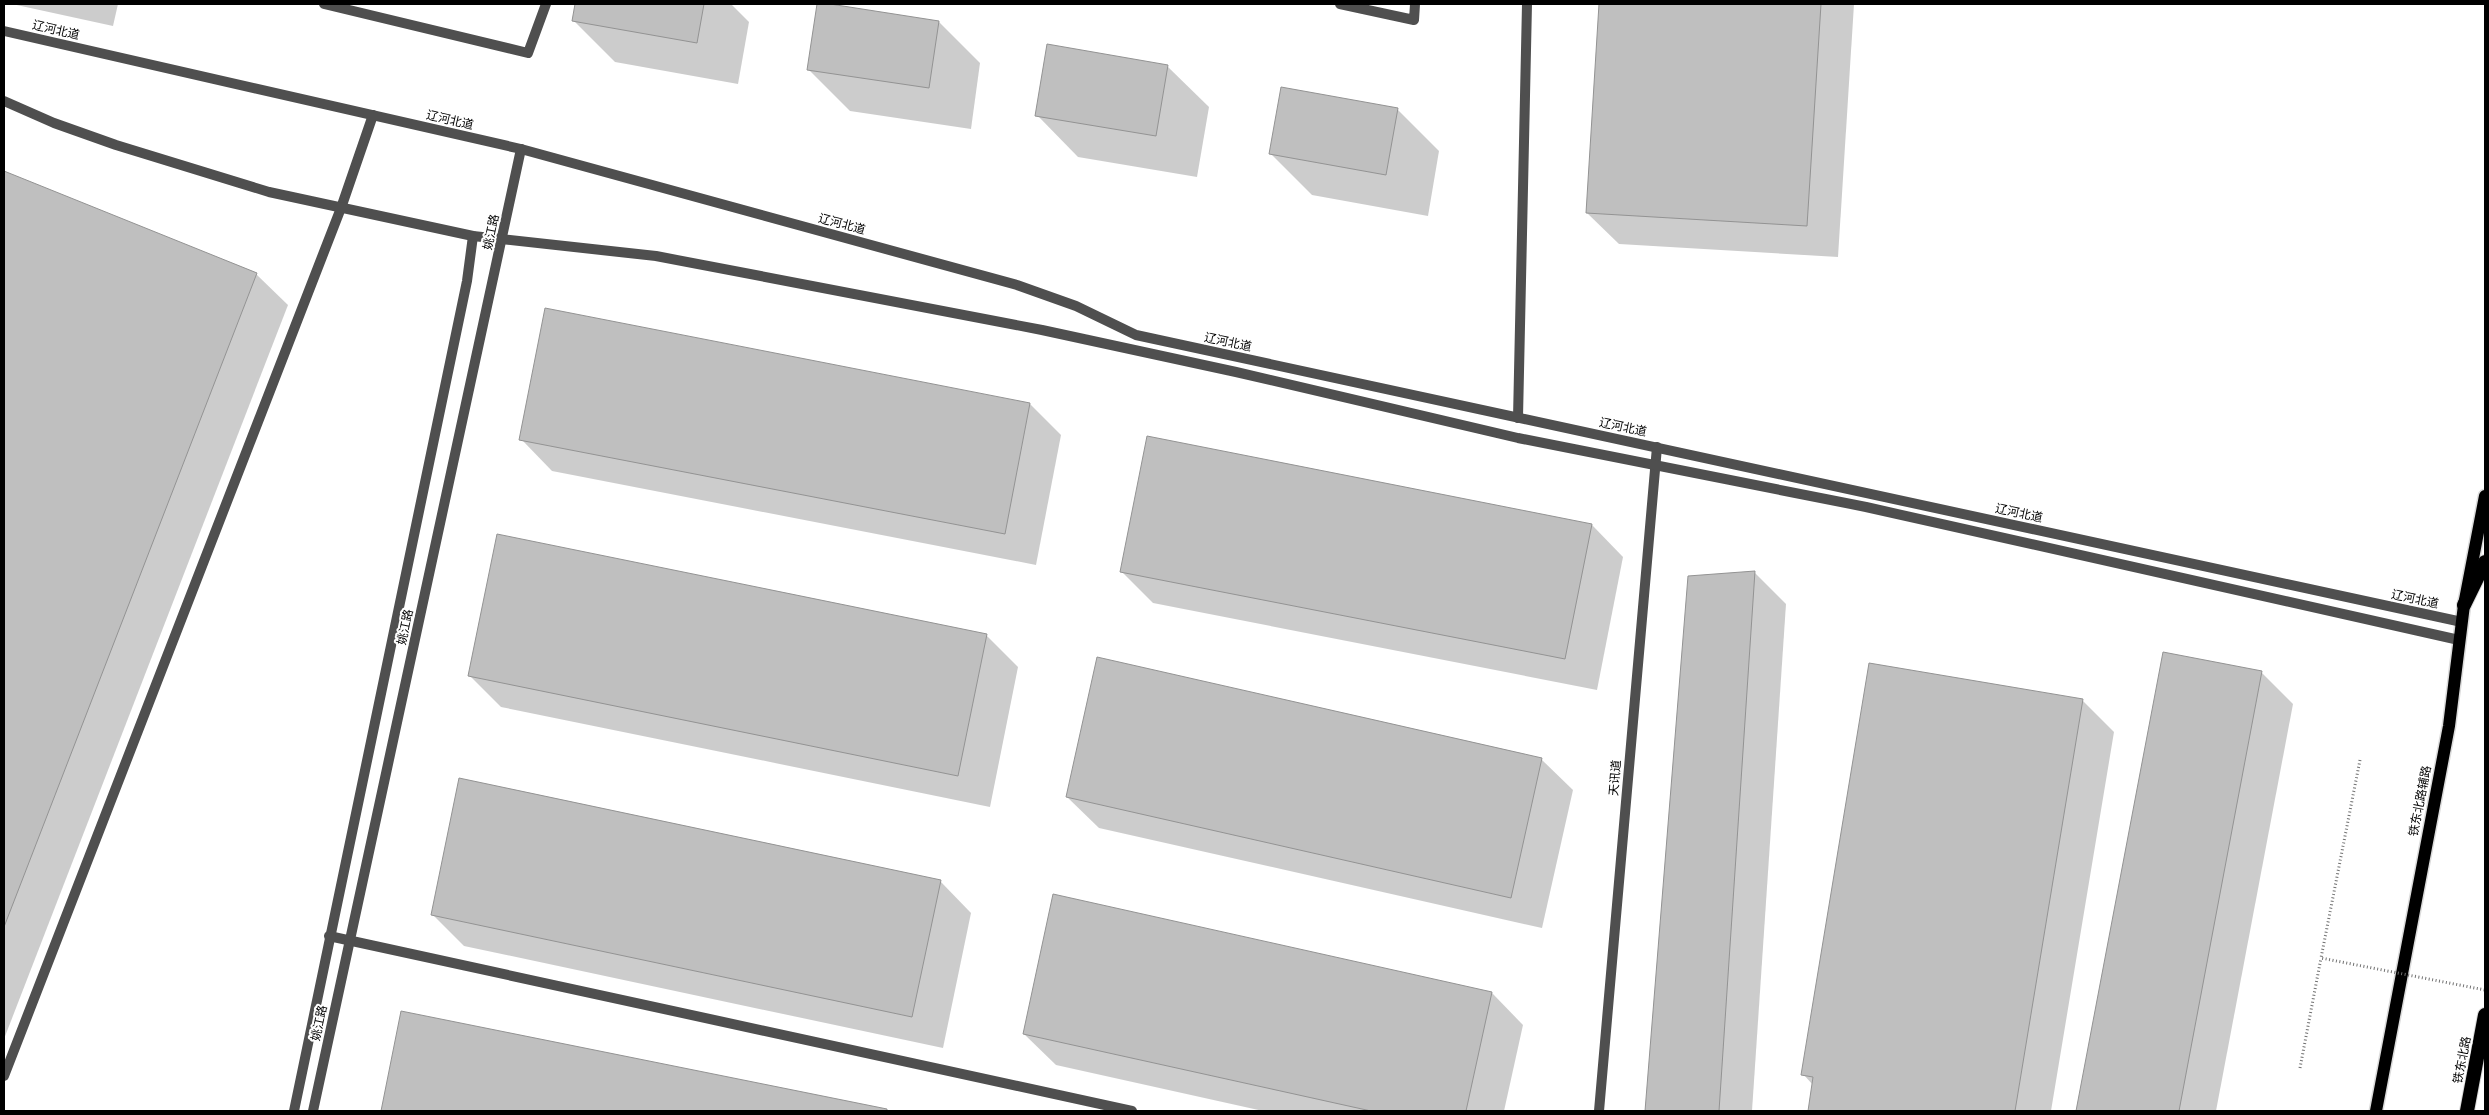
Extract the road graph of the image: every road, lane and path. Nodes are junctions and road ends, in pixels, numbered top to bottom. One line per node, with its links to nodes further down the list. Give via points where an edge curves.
1 (324, 4): 2 (street, via 528,53)
2 (546, 4)
3 (1340, 4): 4 (street, via 1414,20)
4 (1415, 4)
5 (1528, 4): 13 (street)
6 (4, 31): 8 (street, 辽河北道)
7 (4, 101): 10 (street, via 116,145 269,192)
8 (373, 115): 9 (street, 辽河北道); 10 (street)
9 (521, 149): 12 (street, 姚江路); 13 (street, 辽河北道, via 1017,285 1076,306 1136,335)
10 (341, 208): 11 (street); 28 (street)
11 (473, 236): 12 (street); 22 (street, 姚江路, via 465,291)
12 (502, 240): 15 (street, via 656,256 1042,330 1518,438); 23 (street, 姚江路)
13 (1518, 418): 14 (street, 辽河北道)
14 (1657, 447): 15 (street, 天讯道); 19 (street, 辽河北道)
15 (1655, 465): 20 (street, via 1866,507); 32 (street, 天讯道)
16 (2485, 496): 18 (main road, 铁东北路辅路)
17 (2485, 562): 18 (highway)
18 (2464, 604): 19 (main road, 铁东北路辅路)
19 (2462, 622): 20 (main road, 铁东北路辅路)
20 (2459, 640): 33 (main road, 铁东北路辅路, via 2449,726)
21 (2360, 760): 24 (path, bridge)
22 (329, 936): 23 (street); 29 (street, 姚江路)
23 (349, 942): 30 (street, 姚江路); 31 (street)
24 (2321, 958): 25 (path, bridge); 27 (path)
25 (2485, 990)
26 (2485, 1015): 34 (highway, 铁东北路)
27 (2300, 1068)
28 (4, 1076)
29 (294, 1111)
30 (314, 1111)
31 (1132, 1111)
32 (1599, 1111)
33 (2376, 1111)
34 (2467, 1111)

